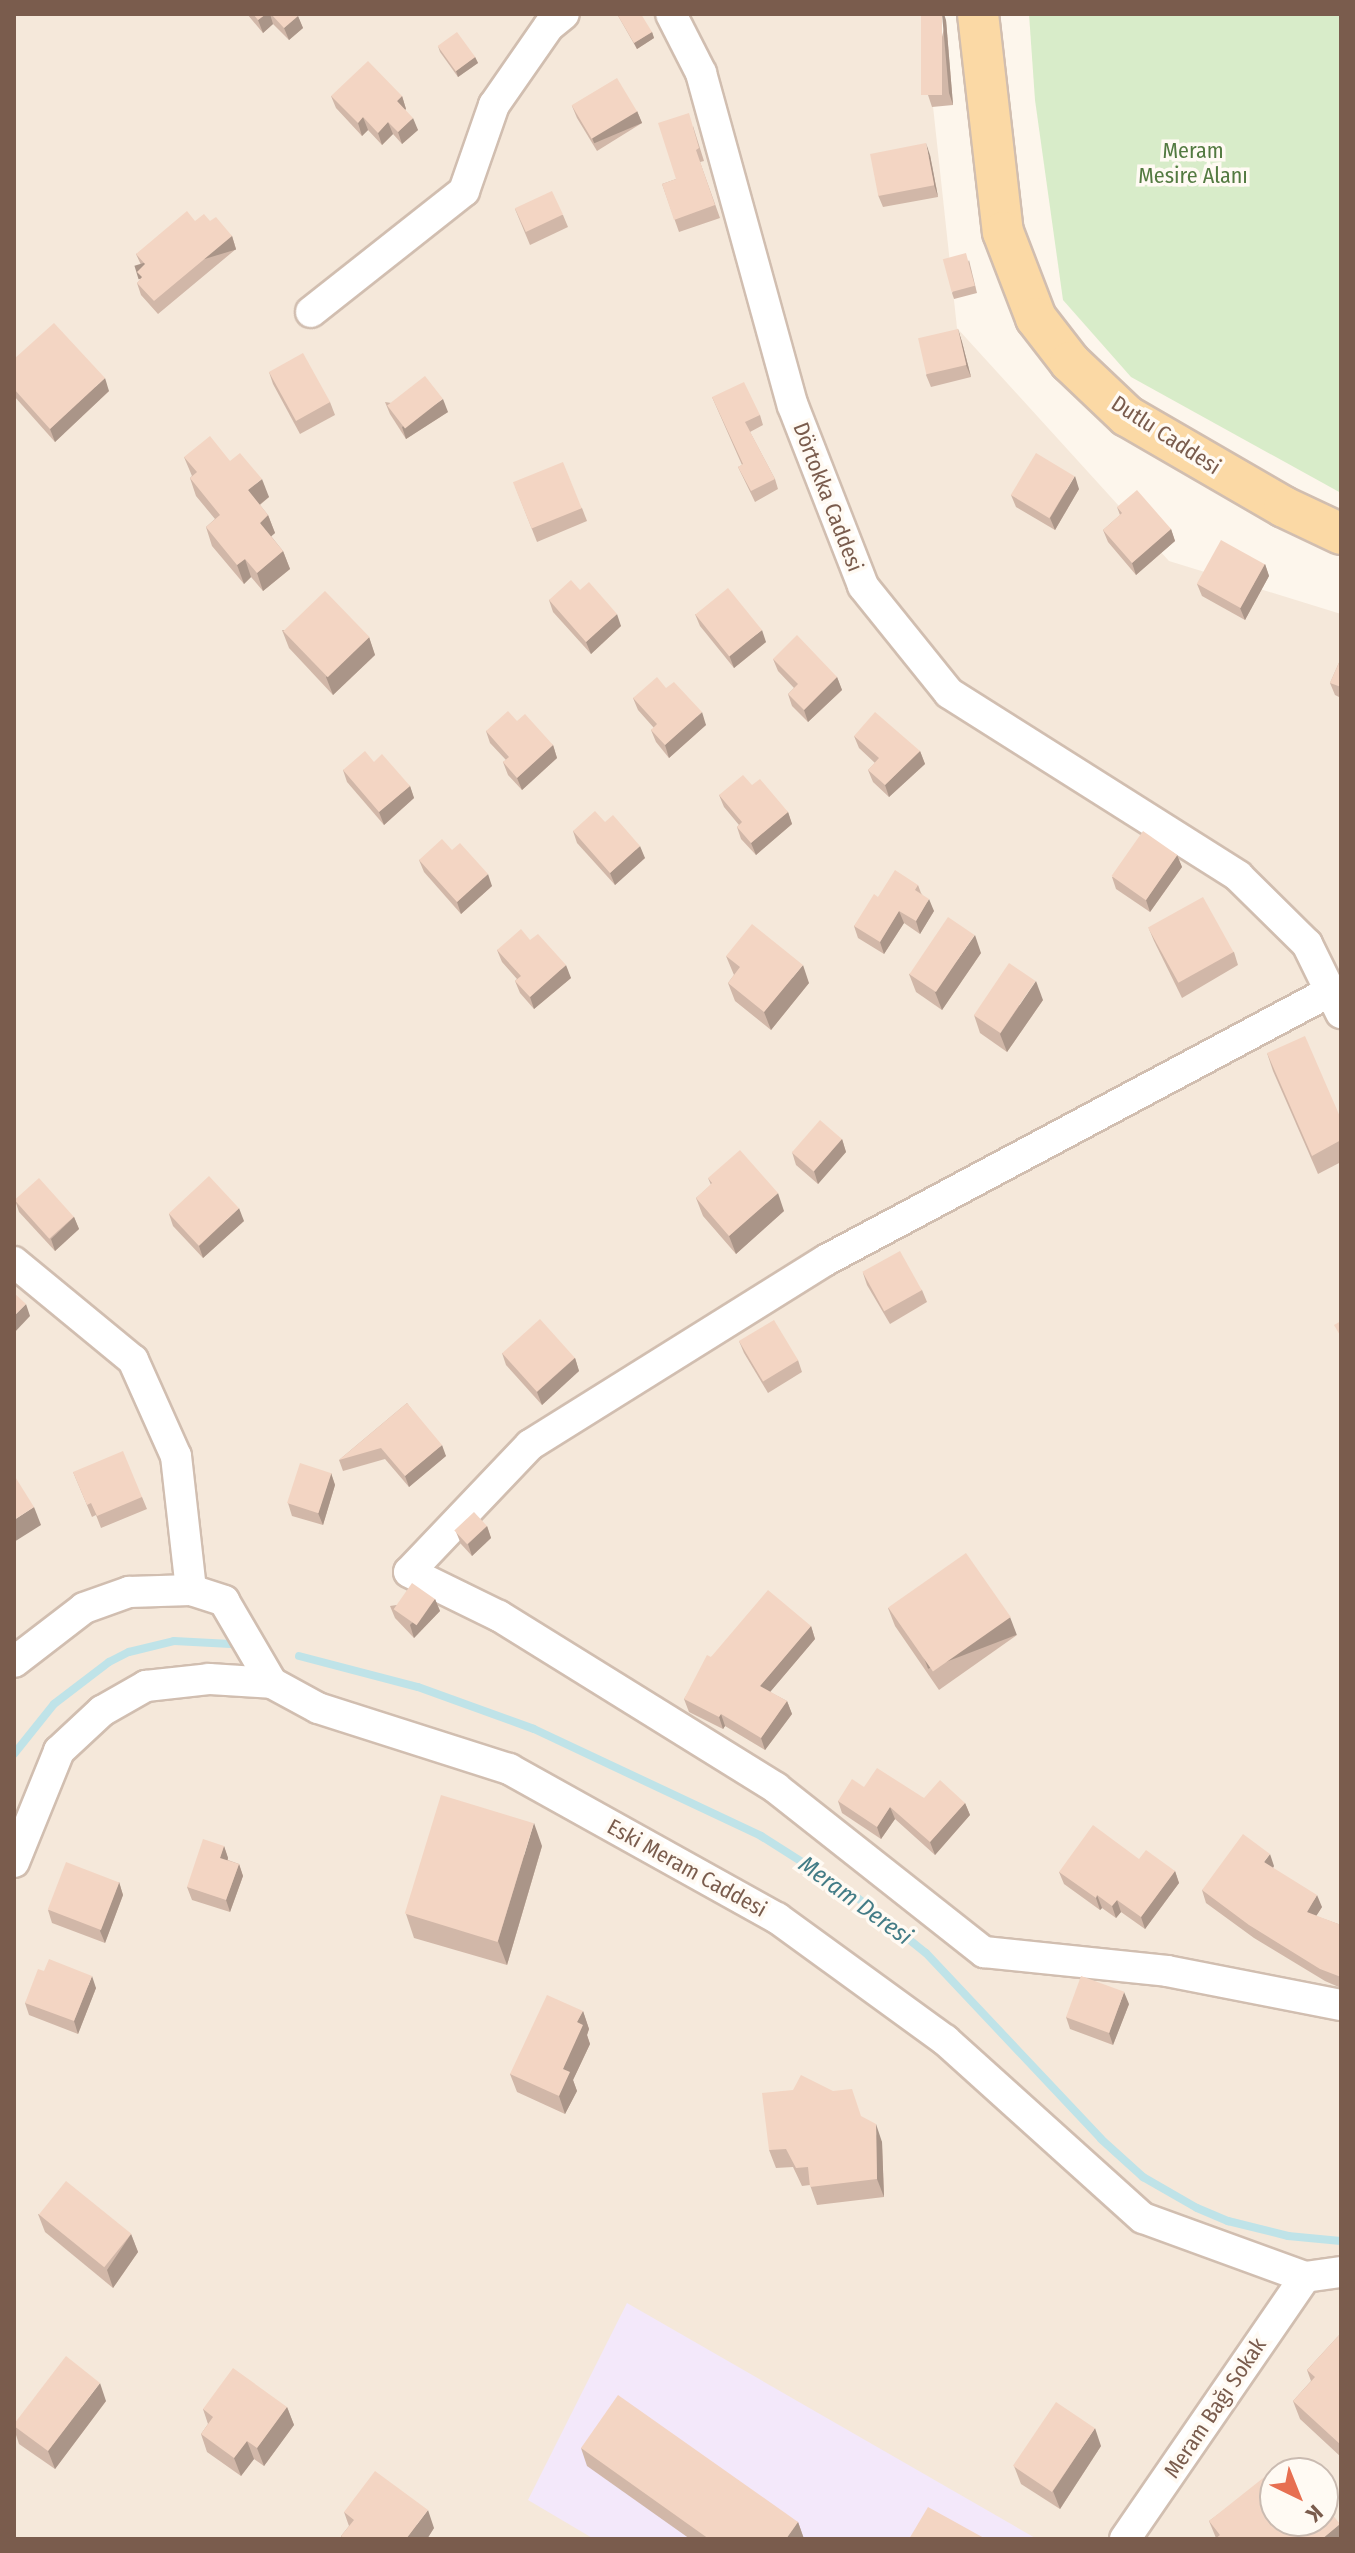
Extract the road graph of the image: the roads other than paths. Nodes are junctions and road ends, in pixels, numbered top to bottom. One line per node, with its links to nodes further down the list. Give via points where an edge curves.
1 (564, 14): 5 (street, via 549,26 494,105 464,191)
2 (671, 14): 8 (street, Dörtokka Caddesi, via 701,73 793,406 863,586 949,693 1238,876 1307,944)
3 (978, 14): 7 (main road, Dutlu Caddesi, via 1003,232 1036,318 1070,362 1127,416)
4 (997, 14): 6 (main road, Dutlu Caddesi, via 1014,243 1041,314 1086,371 1290,498)
5 (311, 312)
6 (1341, 520)
7 (1341, 534)
8 (1335, 1002): 14 (street, via 826,1260 530,1445 409,1572 499,1616 776,1788 984,1952 1167,1971)
9 (14, 1262): 10 (street, via 133,1360 176,1456)
10 (191, 1590): 11 (street, via 129,1592 84,1608); 12 (street, via 224,1601)
11 (14, 1662)
12 (272, 1683): 13 (street, via 209,1679 146,1686 102,1711 59,1751); 16 (street, Eski Meram Caddesi, via 318,1708 509,1769 777,1918 945,2040 1143,2218)
13 (14, 1862)
14 (1341, 2005)
15 (1341, 2272): 16 (street, Eski Meram Caddesi)
16 (1305, 2277): 17 (street, Meram Bağı Sokak)
17 (1125, 2539)

